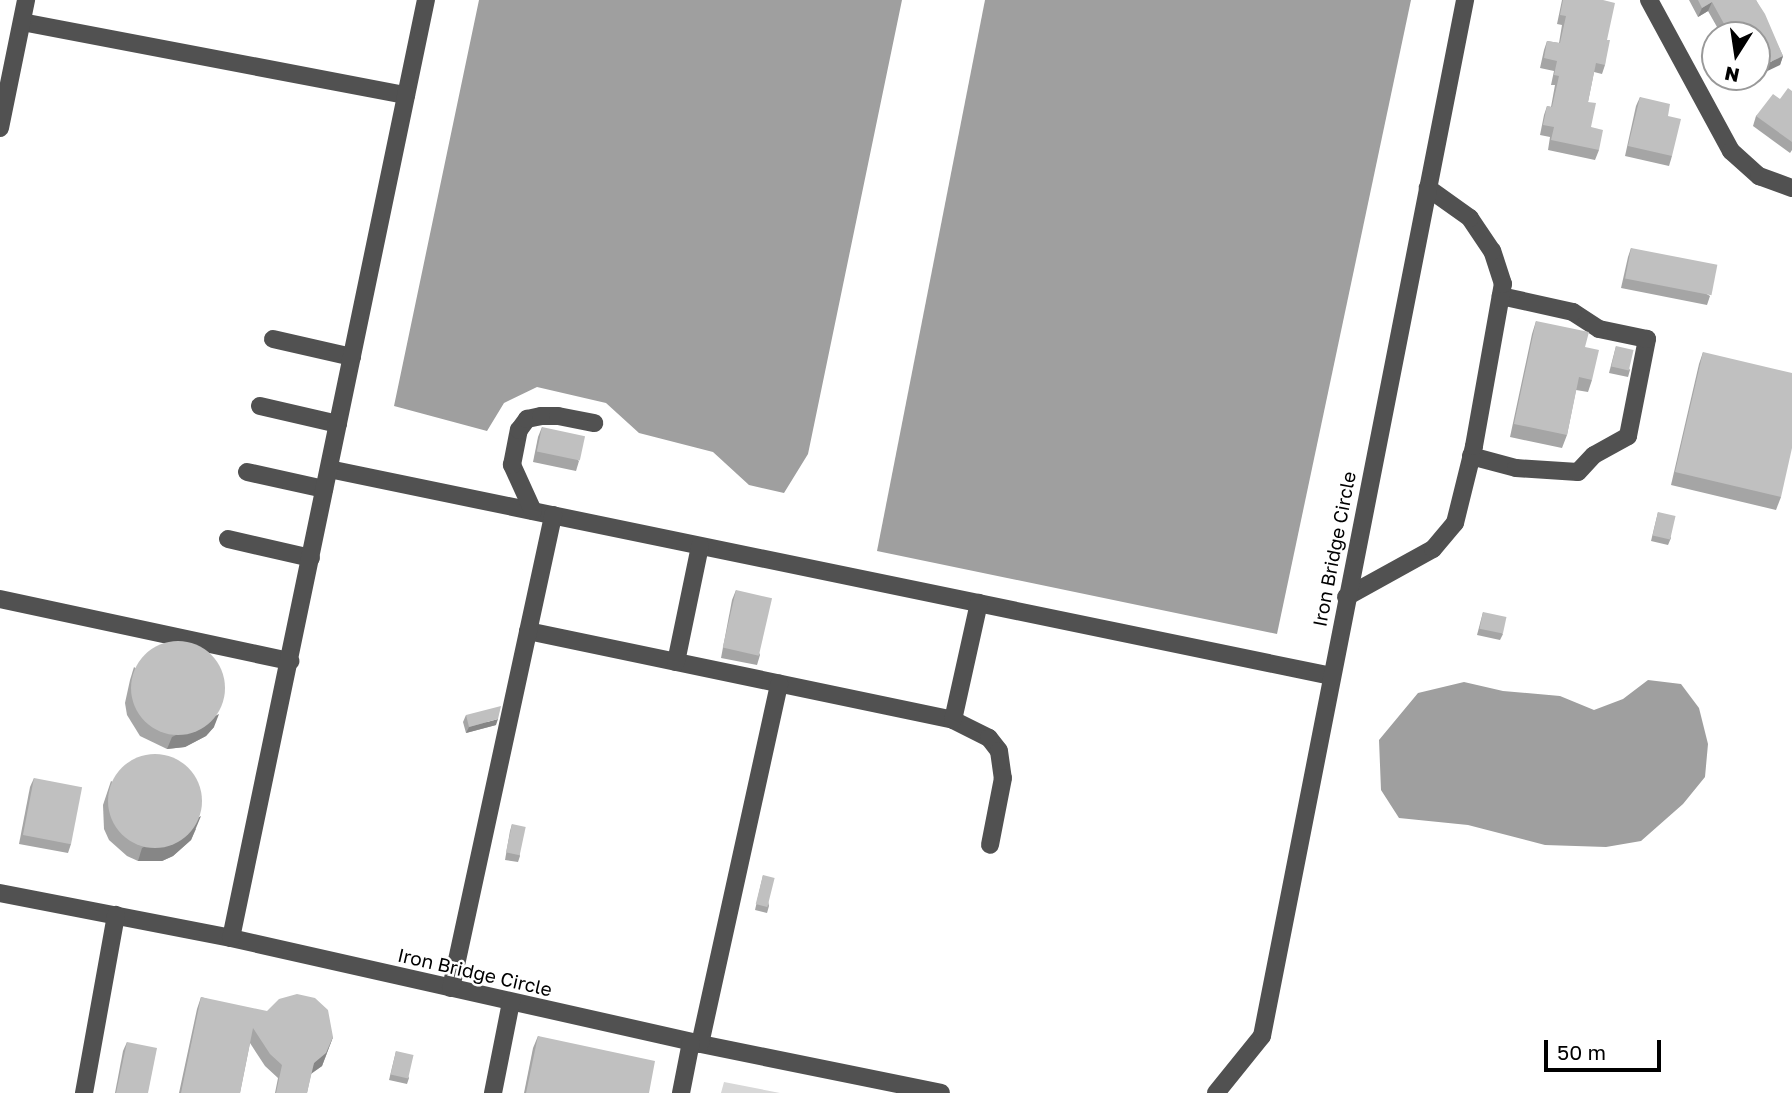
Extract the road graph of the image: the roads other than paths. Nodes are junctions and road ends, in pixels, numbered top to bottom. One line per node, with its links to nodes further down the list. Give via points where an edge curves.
1 (26, 0): 5 (street)
2 (426, 0): 6 (street)
3 (1465, 0): 8 (street, Iron Bridge Circle)
4 (1649, 0): 9 (street, via 1731,151 1759,176)
5 (22, 22): 6 (street); 7 (street)
6 (406, 95): 12 (street)
7 (0, 128)
8 (1428, 188): 10 (street, via 1470,218 1492,251 1503,284); 25 (street, Iron Bridge Circle)
9 (1792, 188)
10 (1501, 296): 16 (street); 16 (street, via 1573,312 1599,329 1647,339 1628,436 1594,455 1578,472 1516,468)
11 (273, 339): 12 (street)
12 (352, 357): 15 (street)
13 (260, 406): 15 (street)
14 (594, 423): 20 (street, via 541,416 527,419 519,430 512,465)
15 (338, 424): 17 (street)
16 (1471, 456): 25 (street, via 1455,523 1433,549)
17 (329, 469): 19 (street); 20 (street)
18 (247, 472): 19 (street)
19 (324, 489): 24 (street)
20 (533, 511): 21 (street)
21 (553, 515): 23 (street); 28 (street)
22 (228, 539): 24 (street)
23 (701, 546): 27 (street); 30 (street)
24 (311, 558): 29 (street)
25 (1346, 597): 31 (street, Iron Bridge Circle)
26 (0, 598): 29 (street)
27 (979, 603): 31 (street); 33 (street)
28 (528, 631): 30 (street); 38 (street)
29 (290, 661): 37 (street)
30 (676, 662): 32 (street)
31 (1331, 676): 45 (street, Iron Bridge Circle, via 1262,1036)
32 (779, 684): 33 (street); 40 (street)
33 (953, 720): 34 (street, via 989,738 999,751 1003,778)
34 (990, 845)
35 (0, 892): 36 (street, Iron Bridge Circle)
36 (116, 915): 37 (street, Iron Bridge Circle); 41 (street)
37 (231, 938): 38 (street, Iron Bridge Circle)
38 (451, 988): 39 (street, Iron Bridge Circle)
39 (511, 1002): 40 (street, Iron Bridge Circle); 42 (street)
40 (696, 1043): 43 (street); 44 (street, Iron Bridge Circle)
41 (84, 1093)
42 (493, 1093)
43 (681, 1093)
44 (942, 1093)
45 (1216, 1093)

